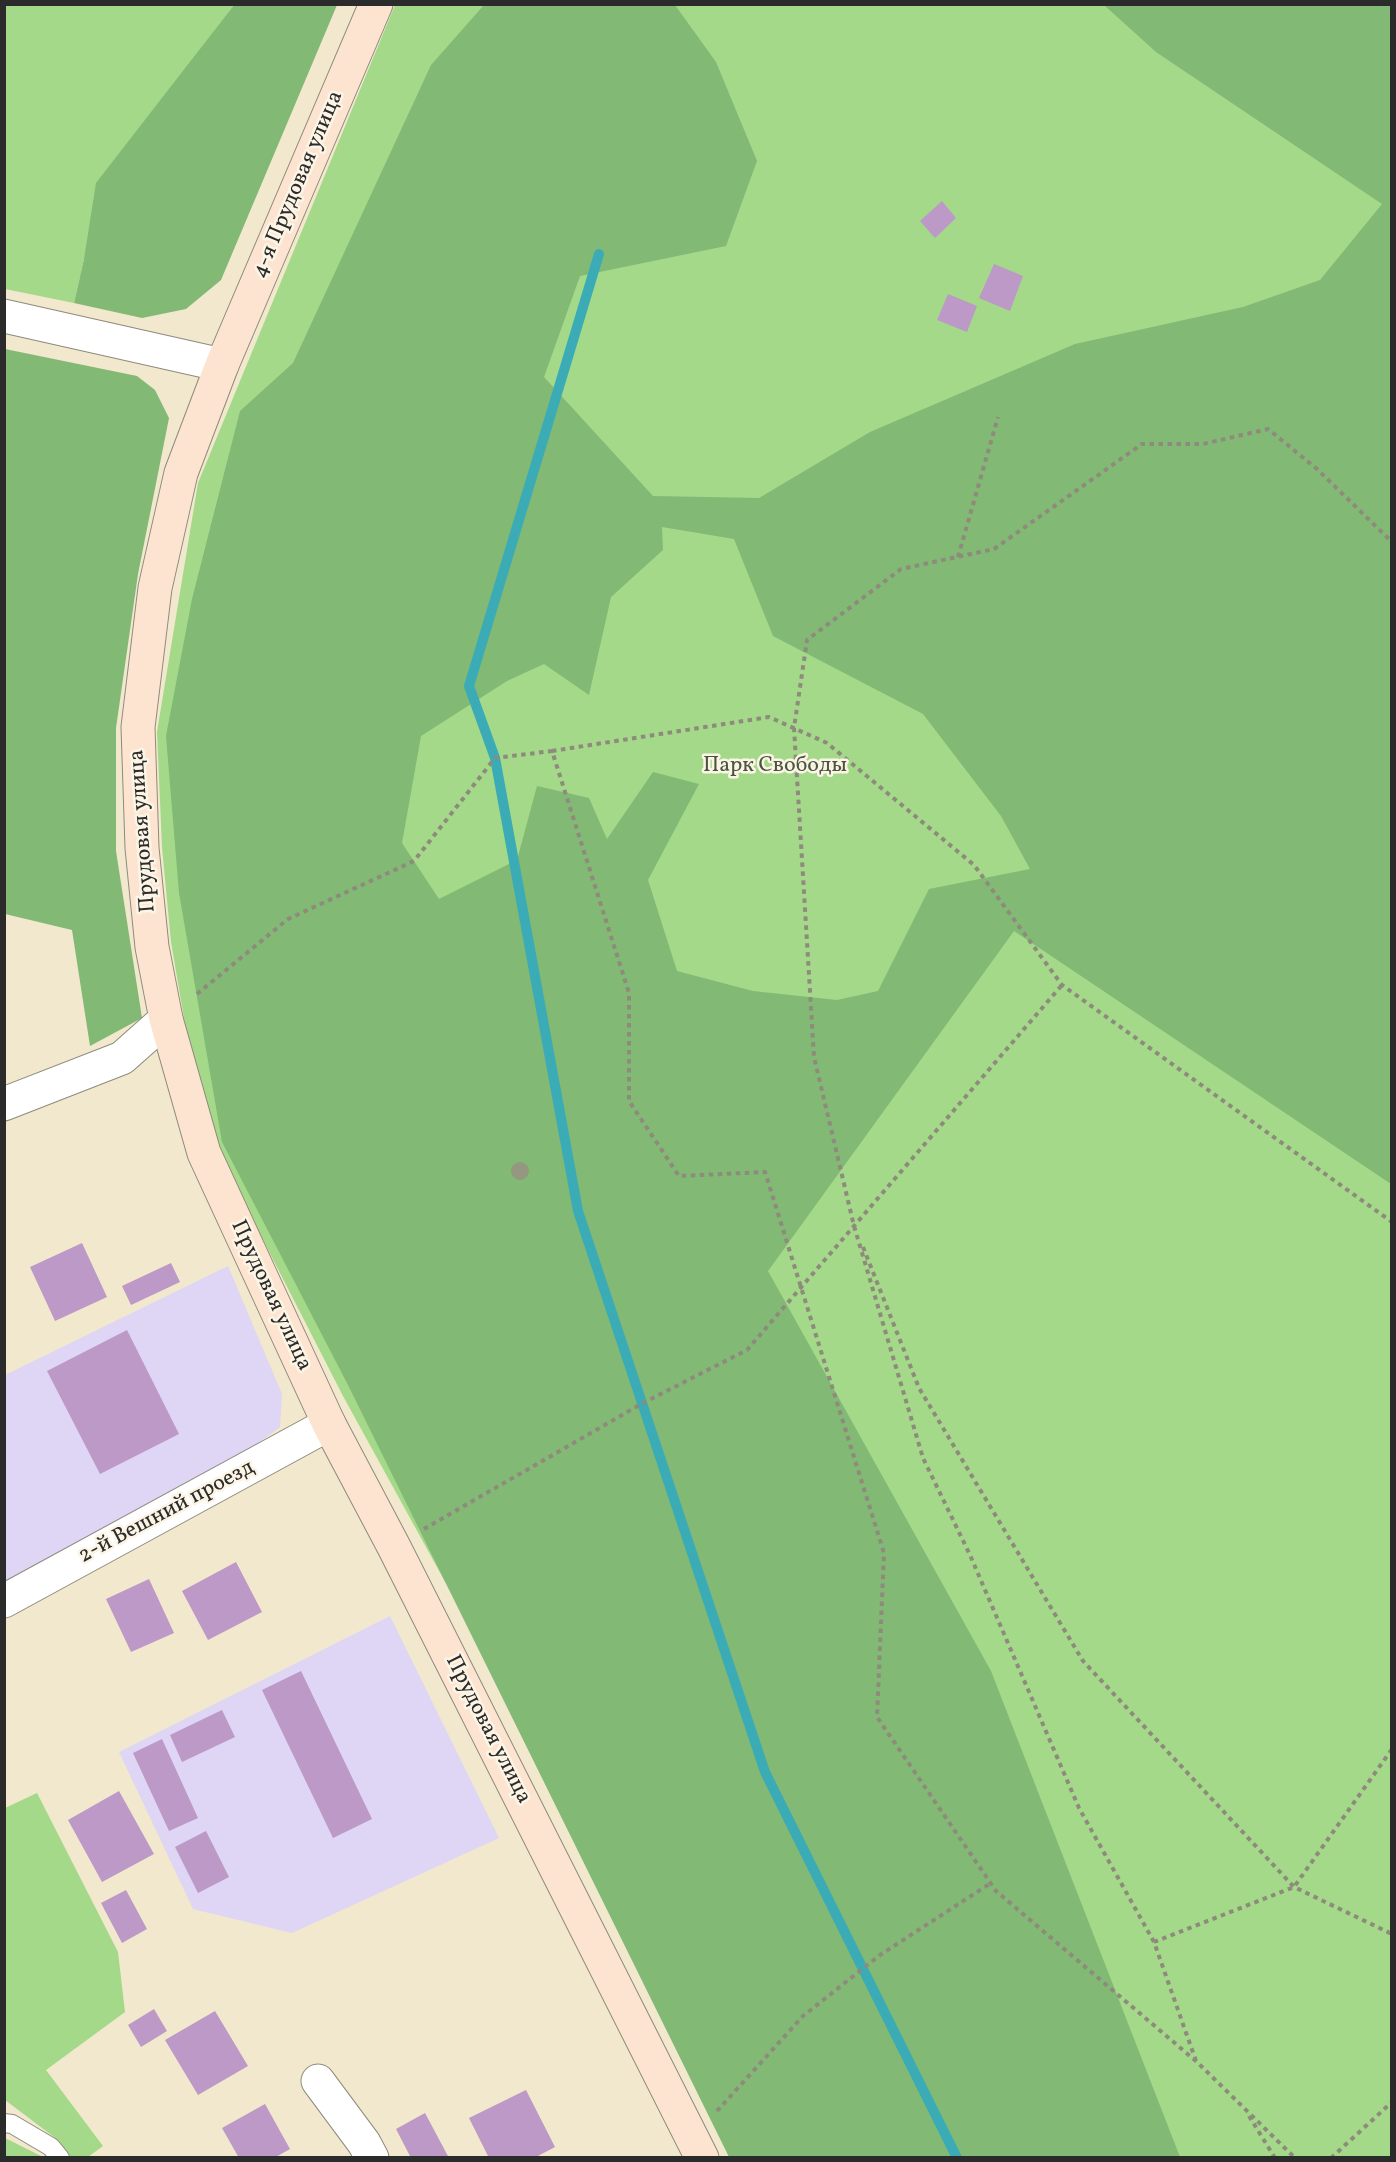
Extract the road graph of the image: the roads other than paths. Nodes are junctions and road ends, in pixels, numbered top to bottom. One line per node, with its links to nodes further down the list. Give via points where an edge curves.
1 (376, 4): 3 (main road, 4-я Прудовая улица)
2 (4, 316): 3 (street)
3 (222, 364): 4 (main road, Прудовая улица, via 181,473 155,588 138,727 143,859 152,947)
4 (166, 1019): 5 (street, via 122,1058); 6 (main road, Прудовая улица, via 204,1153)
5 (4, 1104)
6 (329, 1424): 7 (street, 2-й Вешний проезд); 10 (main road, Прудовая улица)
7 (4, 1601)
8 (318, 2081): 12 (street)
9 (4, 2123): 11 (lane, via 51,2147)
10 (697, 2148)
11 (60, 2157)
12 (372, 2157)

